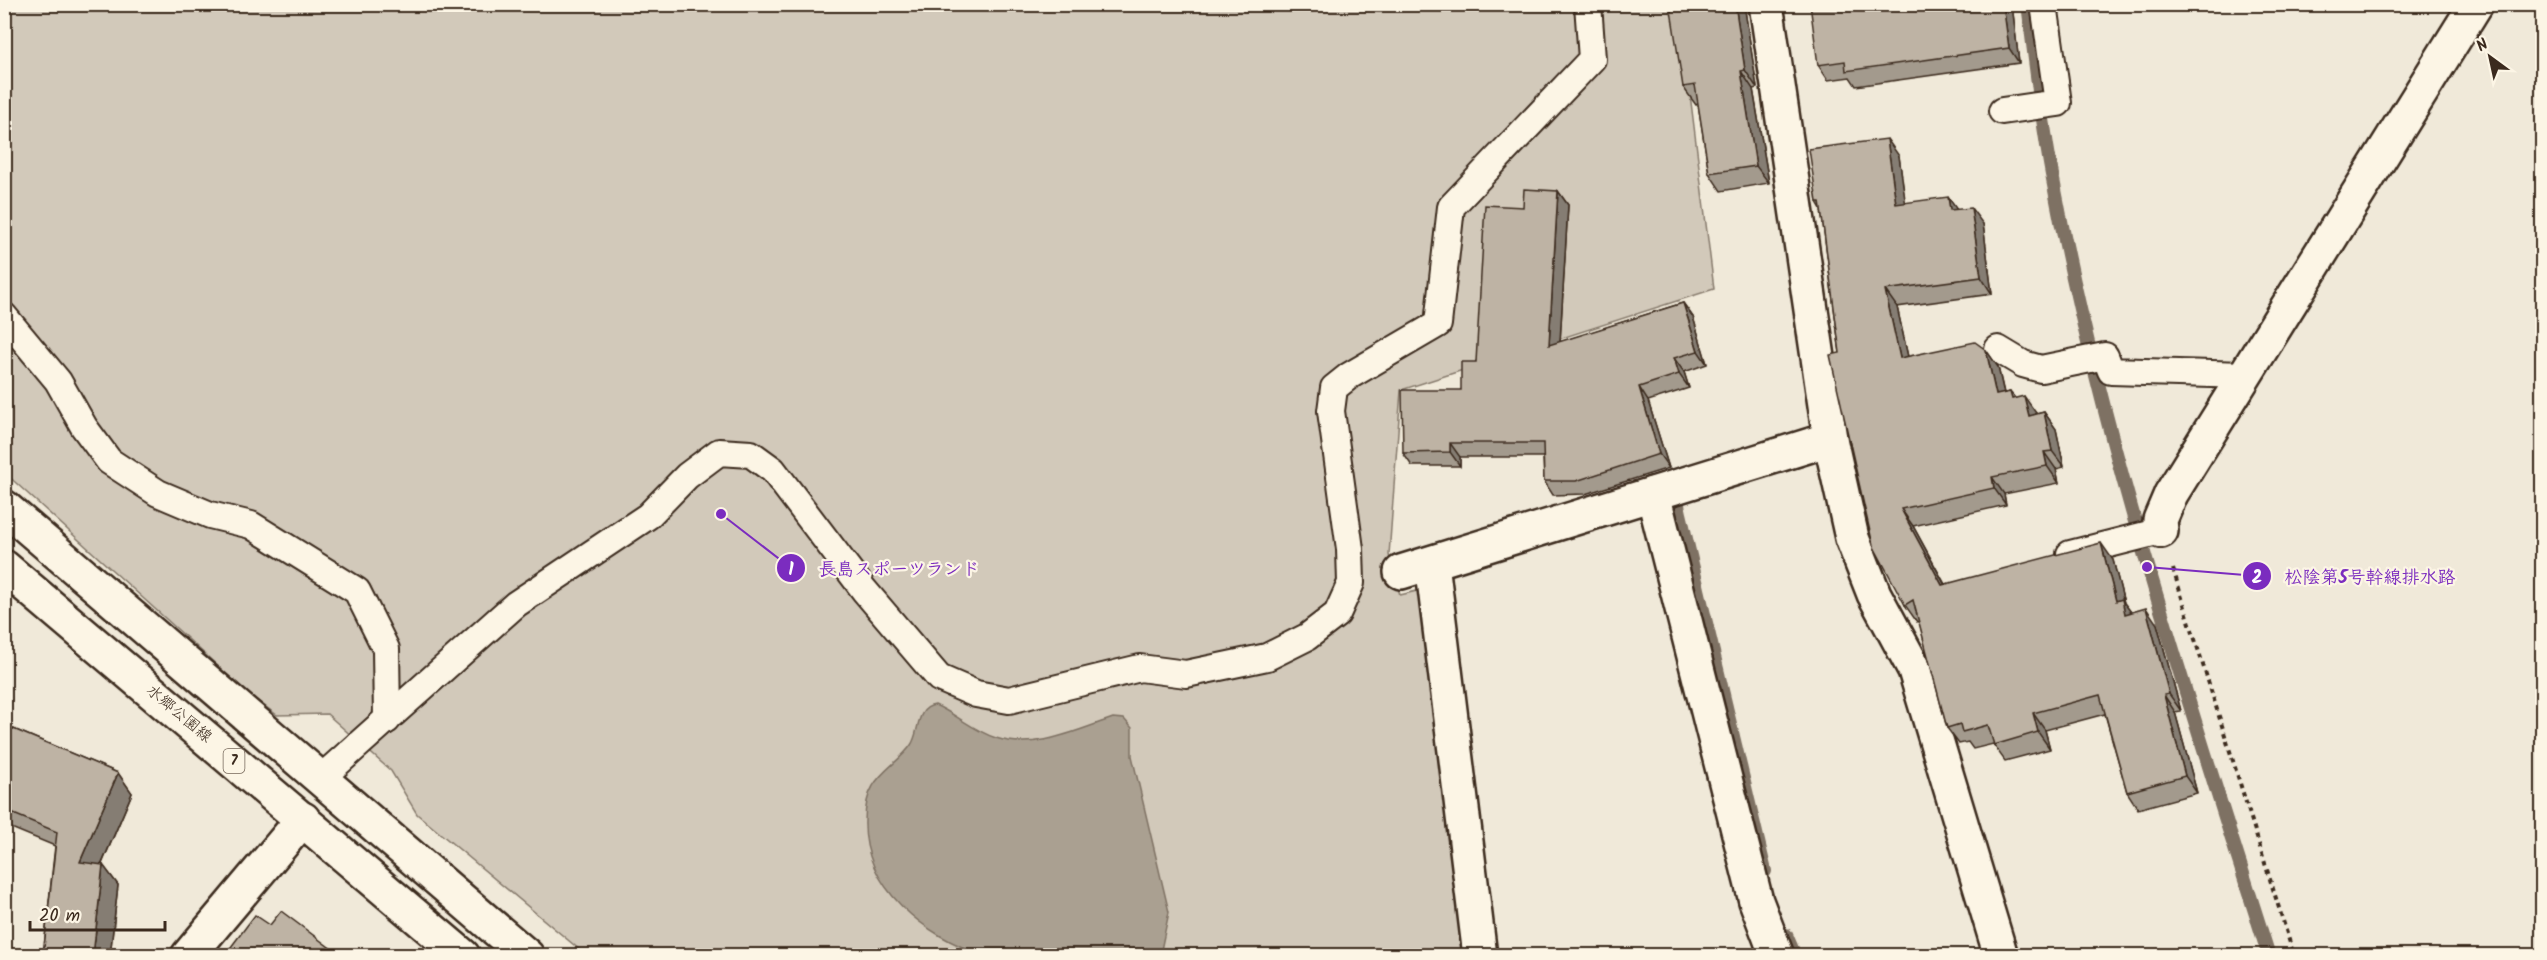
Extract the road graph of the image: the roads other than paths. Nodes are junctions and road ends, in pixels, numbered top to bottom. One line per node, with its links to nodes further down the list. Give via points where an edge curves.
1 (1588, 4): 17 (lane, via 1592,59 1451,207 1438,324 1334,388 1331,411 1350,549 1350,583 1337,614 1307,637 1267,657 1186,674 1140,668 1009,700 976,694 939,678 864,590 772,470 751,454 719,452 687,476 648,516 516,604)
2 (1766, 4): 9 (street)
3 (2044, 4): 5 (lane, via 2058,103)
4 (2476, 4): 8 (street)
5 (2002, 111)
6 (4, 316): 17 (lane, via 58,381 84,427 109,460 158,493 210,515 251,525 357,591 386,649)
7 (1998, 349): 8 (lane, via 2041,369 2103,356 2111,371)
8 (2244, 375): 12 (street, via 2171,494 2160,520)
9 (1830, 439): 10 (street); 25 (street, via 1852,538 1874,594 1915,670)
10 (1653, 494): 14 (street); 24 (street, via 1756,901)
11 (4, 507): 18 (street)
12 (2145, 535): 13 (lane)
13 (2046, 560)
14 (1432, 563): 16 (street); 23 (street)
15 (4, 567): 19 (street, 水郷公園線 / 7)
16 (1401, 572)
17 (387, 720): 18 (lane)
18 (321, 778): 22 (street)
19 (303, 819): 20 (street); 21 (street, 水郷公園線 / 7)
20 (188, 956)
21 (463, 956)
22 (527, 956)
23 (1480, 956)
24 (1777, 956)
25 (2001, 956)

